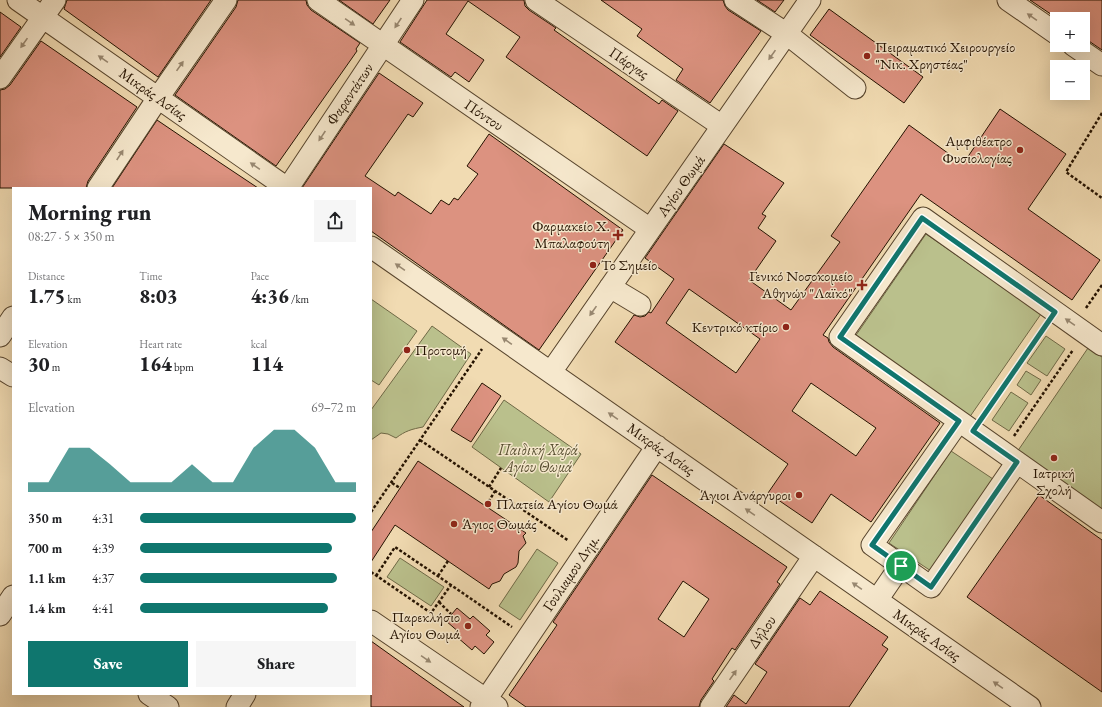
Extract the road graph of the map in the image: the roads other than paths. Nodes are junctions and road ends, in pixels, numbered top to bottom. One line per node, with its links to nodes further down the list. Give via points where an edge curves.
1 (18, 0): 10 (street, Μικράς Ασίας)
2 (55, 0): 10 (street)
3 (226, 0): 18 (street, one-way to 3)
4 (318, 0): 13 (street, Πόντου, one-way to 13)
5 (414, 0): 13 (street, Φαραντάτων, one-way to 13)
6 (536, 0): 19 (street, Πάργας)
7 (735, 0): 12 (street)
8 (810, 0): 12 (street, Αγίου Θωμά)
9 (1008, 0): 11 (street, one-way to 9)
10 (43, 17): 16 (street, one-way to 16); 18 (street, Μικράς Ασίας, one-way to 10)
11 (1050, 29)
12 (787, 34): 17 (street); 19 (street, Αγίου Θωμά, one-way to 19)
13 (383, 45): 22 (street, Φαραντάτων, one-way to 22); 23 (street, Πόντου)
14 (1083, 52): 15 (street)
15 (1102, 65)
16 (0, 78)
17 (855, 88)
18 (158, 98): 20 (street, one-way to 18); 21 (street, Μικράς Ασίας, one-way to 18)
19 (722, 126): 23 (street, Αγίου Θωμά)
20 (99, 187)
21 (286, 187)
22 (288, 187)
23 (650, 229): 25 (street, Αγίου Θωμά)
24 (372, 248): 31 (street, Μικράς Ασίας, one-way to 24)
25 (610, 287): 26 (street); 31 (street, Αγίου Θωμά, one-way to 31)
26 (640, 305)
27 (12, 318): 28 (street)
28 (0, 336)
29 (1102, 345): 33 (street, one-way to 33, via 922,218 840,337)
30 (0, 368): 32 (street)
31 (551, 372): 34 (street, Μικράς Ασίας, one-way to 31)
32 (12, 375)
33 (966, 426): 35 (street); 38 (street, via 872,545)
34 (657, 446): 37 (street, Μικράς Ασίας, one-way to 34); 43 (street, Γουλιαμου Δημ., via 527,638)
35 (1010, 457): 36 (street); 38 (street, via 931,587)
36 (1102, 522)
37 (814, 556): 39 (street, Μικράς Ασίας, one-way to 37); 46 (street, Δήλου, one-way to 37)
38 (901, 566): 39 (street)
39 (877, 600): 47 (street, Μικράς Ασίας, one-way to 39)
40 (372, 622): 43 (street, one-way to 43)
41 (150, 695): 44 (street)
42 (245, 695): 45 (street)
43 (488, 705)
44 (168, 707)
45 (236, 707)
46 (711, 707)
47 (1030, 707)

